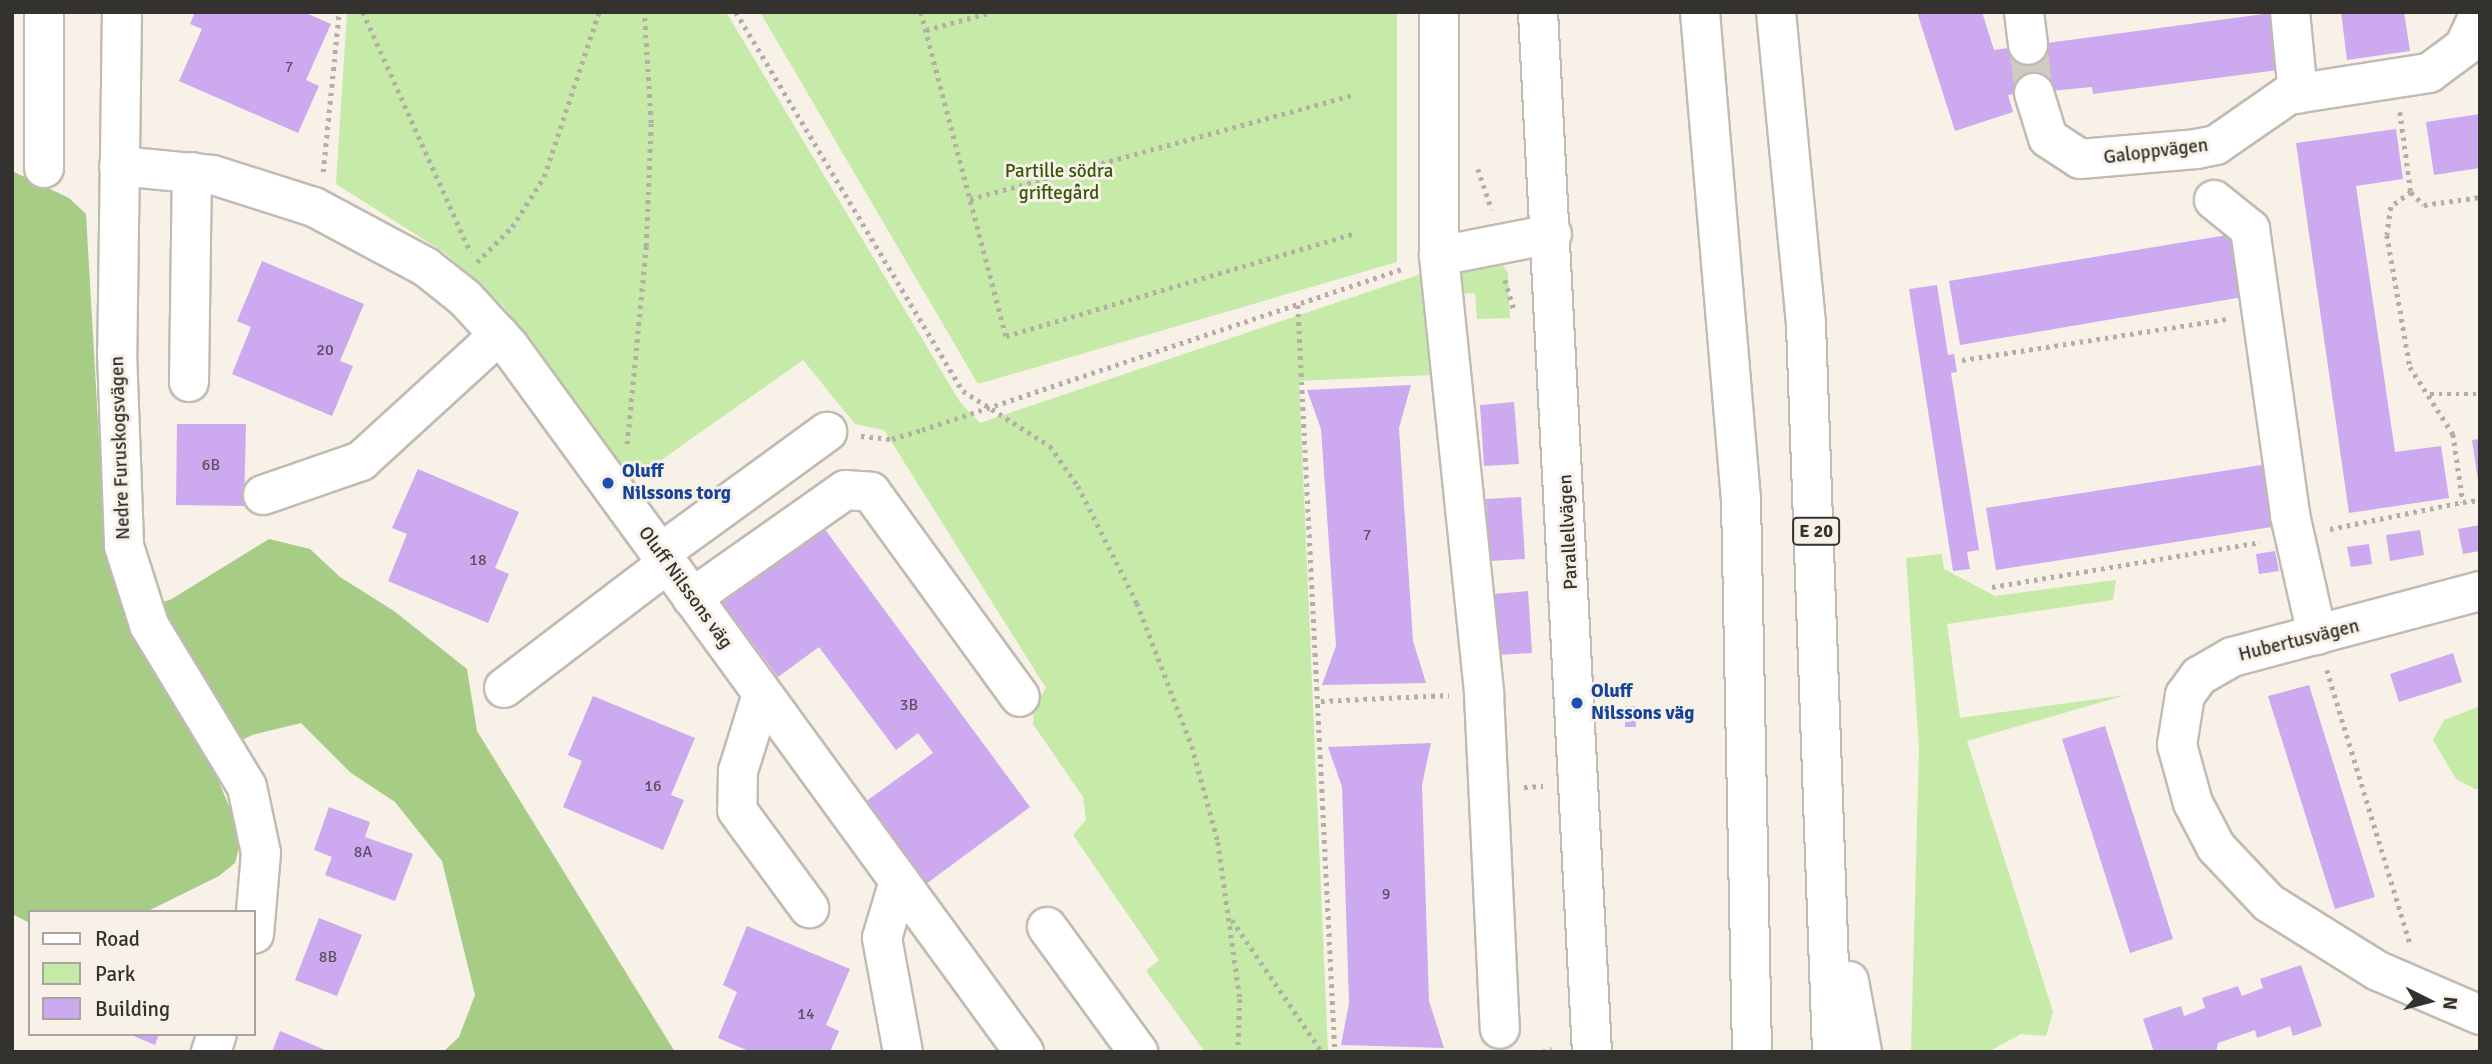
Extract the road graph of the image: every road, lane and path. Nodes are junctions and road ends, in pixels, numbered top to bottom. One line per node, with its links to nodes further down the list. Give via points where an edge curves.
1 (44, 12): 23 (main road)
2 (122, 12): 22 (main road, Nedre Furuskogsvägen)
3 (339, 12): 29 (path, via 328,152)
4 (363, 12): 34 (path)
5 (599, 12): 34 (path, via 544,177 512,228)
6 (645, 12): 46 (path, via 651,123 646,246)
7 (736, 12): 43 (path, via 963,390)
8 (921, 12): 16 (path)
9 (992, 12): 16 (path)
10 (1439, 12): 33 (main road)
11 (1538, 12): 31 (main road, Parallellvägen)
12 (1700, 12): 81 (main road, via 1741,500)
13 (1776, 12): 62 (main road, E 20, via 1807,338)
14 (2290, 12): 19 (main road)
15 (2480, 12): 17 (main road, Galoppvägen, via 2464,47 2444,63)
16 (926, 30): 27 (path)
17 (2396, 80): 19 (main road, Galoppvägen); 25 (path)
18 (2035, 93): 19 (main road, Galoppvägen, via 2037,116 2062,152 2101,161 2216,145 2272,102)
19 (2298, 94)
20 (1354, 95): 27 (path)
21 (1472, 158): 32 (path, via 1493,212)
22 (119, 166): 24 (main road, Oluff Nilssons väg); 65 (main road, Nedre Furuskogsvägen, via 124,546 149,625 247,787 261,853)
23 (44, 167)
24 (192, 172): 29 (main road, Oluff Nilssons väg); 40 (main road)
25 (2411, 192): 26 (path, via 2424,205); 41 (path, via 2391,207 2387,235 2410,367)
26 (2480, 197)
27 (970, 199): 30 (path, via 1006,336)
28 (2214, 200): 36 (main road, via 2250,229)
29 (314, 207): 34 (main road, Oluff Nilssons väg)
30 (1356, 233)
31 (1552, 234): 32 (main road); 80 (main road, Parallellvägen)
32 (1494, 243): 33 (main road); 37 (path)
33 (1439, 256): 35 (path); 57 (main road)
34 (464, 276): 38 (main road, Oluff Nilssons väg)
35 (1298, 305): 43 (path); 59 (path)
36 (2262, 313): 39 (path); 49 (main road)
37 (1517, 319)
38 (499, 335): 45 (main road, via 361,461); 46 (main road, Oluff Nilssons väg)
39 (1962, 360)
40 (189, 382)
41 (2429, 394): 42 (path); 48 (path, via 2453,434)
42 (2480, 394)
43 (986, 408): 44 (path, via 892,439); 66 (path, via 1019,422 1050,446 1078,486 1137,603 1192,746)
44 (827, 432): 50 (main road)
45 (263, 495)
46 (620, 499): 50 (main road, Oluff Nilssons väg)
47 (2480, 499): 48 (path)
48 (2463, 502): 49 (path)
49 (2294, 536): 51 (path); 54 (main road)
50 (663, 559): 53 (main road, Oluff Nilssons väg); 55 (main road)
51 (1992, 587)
52 (2480, 591): 54 (main road, Hubertusvägen)
53 (692, 598): 56 (main road, Oluff Nilssons väg); 58 (main road, via 845,490 871,492)
54 (2317, 635): 68 (path, via 2417,966); 68 (main road, Hubertusvägen, via 2232,657 2199,676 2185,695 2177,745 2182,773 2216,847 2269,903)
55 (504, 688)
56 (762, 694): 63 (main road, Oluff Nilssons väg); 64 (main road, via 738,771 737,810)
57 (1484, 694): 59 (path); 70 (main road)
58 (1020, 697)
59 (1321, 701): 78 (path)
60 (1547, 774): 61 (path)
61 (1548, 800)
62 (1830, 877): 82 (main road, E 20); 83 (main road)
63 (898, 881): 73 (main road, via 882,938); 74 (main road, Oluff Nilssons väg)
64 (809, 908)
65 (256, 911)
66 (1231, 919): 76 (path, via 1240,999); 77 (path)
67 (1047, 927): 75 (main road)
68 (2410, 987): 69 (main road, Hubertusvägen)
69 (2480, 1015)
70 (1500, 1029)
71 (1553, 1040): 72 (path)
72 (1552, 1051): 79 (path)
73 (903, 1052)
74 (1024, 1052)
75 (1138, 1052)
76 (1238, 1052)
77 (1322, 1052)
78 (1335, 1052)
79 (1542, 1052)
80 (1592, 1052)
81 (1752, 1052)
82 (1832, 1052)
83 (1862, 1052)

